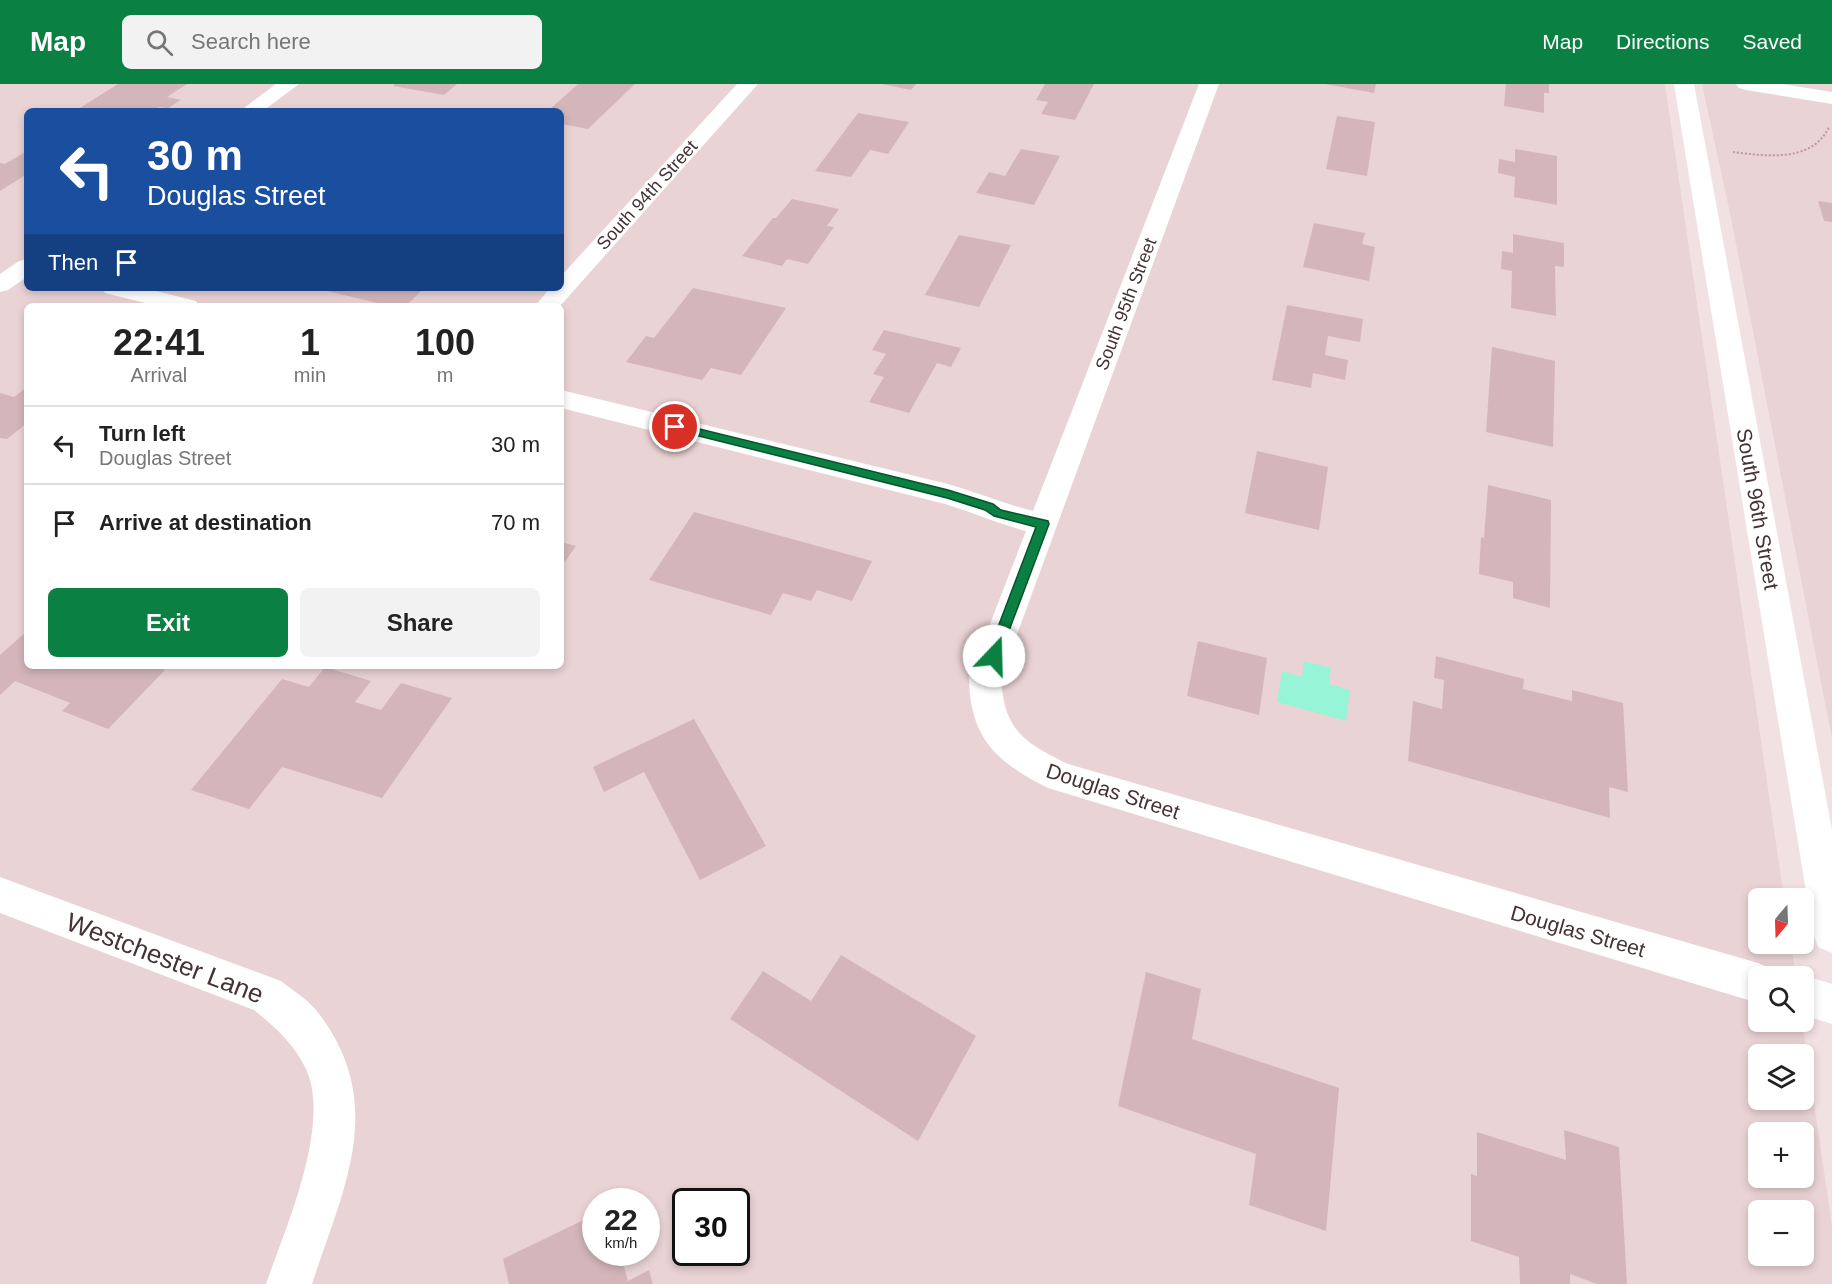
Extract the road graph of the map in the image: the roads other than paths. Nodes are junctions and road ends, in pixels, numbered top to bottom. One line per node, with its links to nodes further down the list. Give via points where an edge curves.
1 (289, 84): 7 (street)
2 (748, 84): 10 (street, South 94th Street)
3 (1209, 84): 16 (street, South 95th Street)
4 (1684, 84): 18 (street, South 96th Street)
5 (1746, 84): 6 (street)
6 (1832, 98)
7 (254, 108)
8 (24, 268): 9 (street)
9 (0, 285)
10 (564, 287)
11 (126, 291): 13 (street)
12 (561, 291): 14 (street, South 94th Street)
13 (175, 303)
14 (550, 303)
15 (564, 400): 16 (street, via 948,494 998,513)
16 (1043, 524): 19 (street, Douglas Street, via 985,678 984,699 993,723 1008,746 1026,761 1060,777)
17 (0, 895): 22 (street, Westchester Lane, via 267,995 301,1023 326,1062 336,1109 330,1162)
18 (1832, 934)
19 (1748, 980)
20 (1814, 998): 21 (street)
21 (1832, 1004)
22 (289, 1284)

